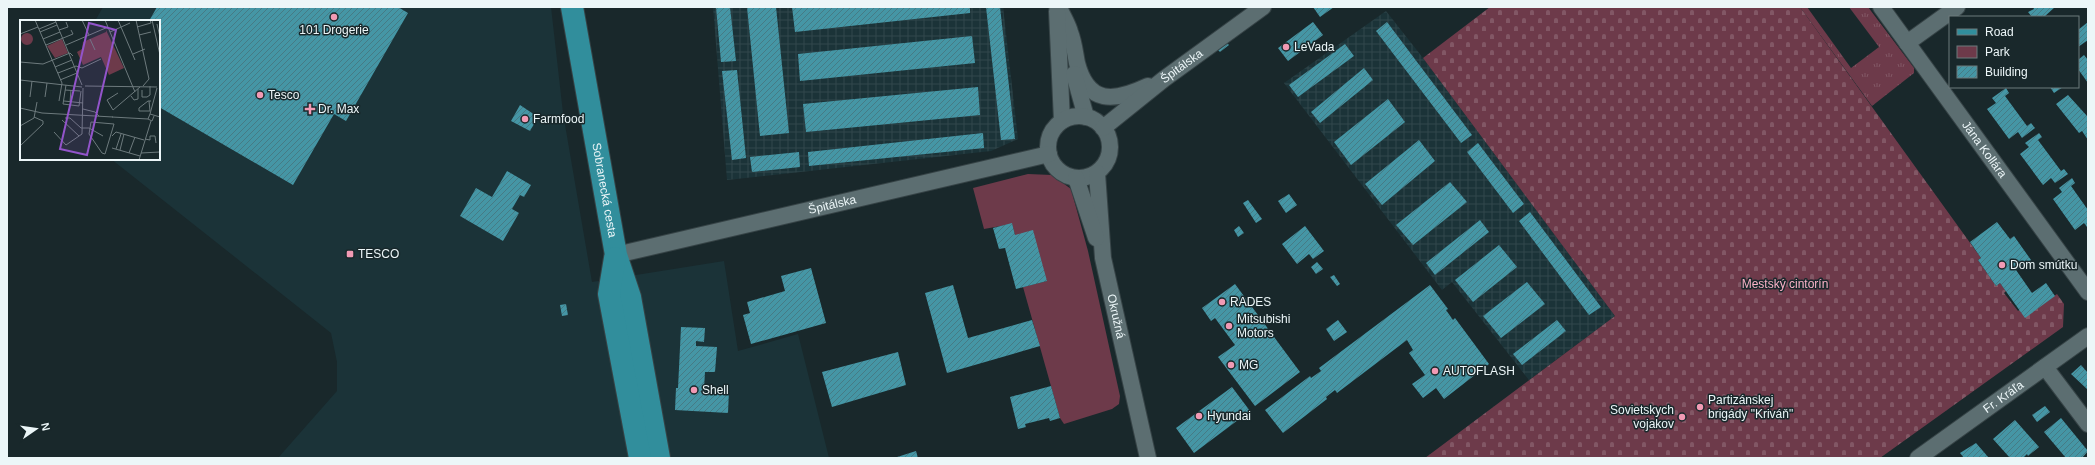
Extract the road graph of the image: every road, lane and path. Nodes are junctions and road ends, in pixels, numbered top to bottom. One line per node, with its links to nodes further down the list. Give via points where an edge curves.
1 (572, 7): 14 (main road, Sobranecká cesta)
2 (1058, 7): 7 (street, via 1070,32 1082,80 1094,94 1104,97 1118,96 1141,90); 8 (street, via 1080,102); 9 (street)
3 (1263, 7): 7 (street, Špitálska)
4 (1881, 7): 6 (street, Jána Kollára)
5 (1957, 7): 6 (street)
6 (1907, 43): 16 (street, Jána Kollára)
7 (1164, 79): 10 (street, Špitálska)
8 (1086, 117): 9 (street, via 1079,116); 10 (street, via 1093,119)
9 (1062, 121): 11 (street, via 1051,135 1048,144)
10 (1103, 128): 12 (street, via 1109,140 1109,153)
11 (1049, 154): 13 (street, via 1059,170); 14 (street, Špitálska)
12 (1097, 173): 13 (street); 15 (street, Okružná)
13 (1076, 178): 15 (street)
14 (616, 255): 20 (main road, Sobranecká cesta, via 610,294); 21 (main road, Sobranecká cesta, via 630,297)
15 (1103, 258): 22 (street, Okružná)
16 (2088, 292)
17 (2088, 336): 18 (street, Fr. Kráľa)
18 (2045, 367): 19 (street); 23 (street, Fr. Kráľa)
19 (2088, 424)
20 (640, 458)
21 (659, 458)
22 (1148, 458)
23 (1918, 458)

